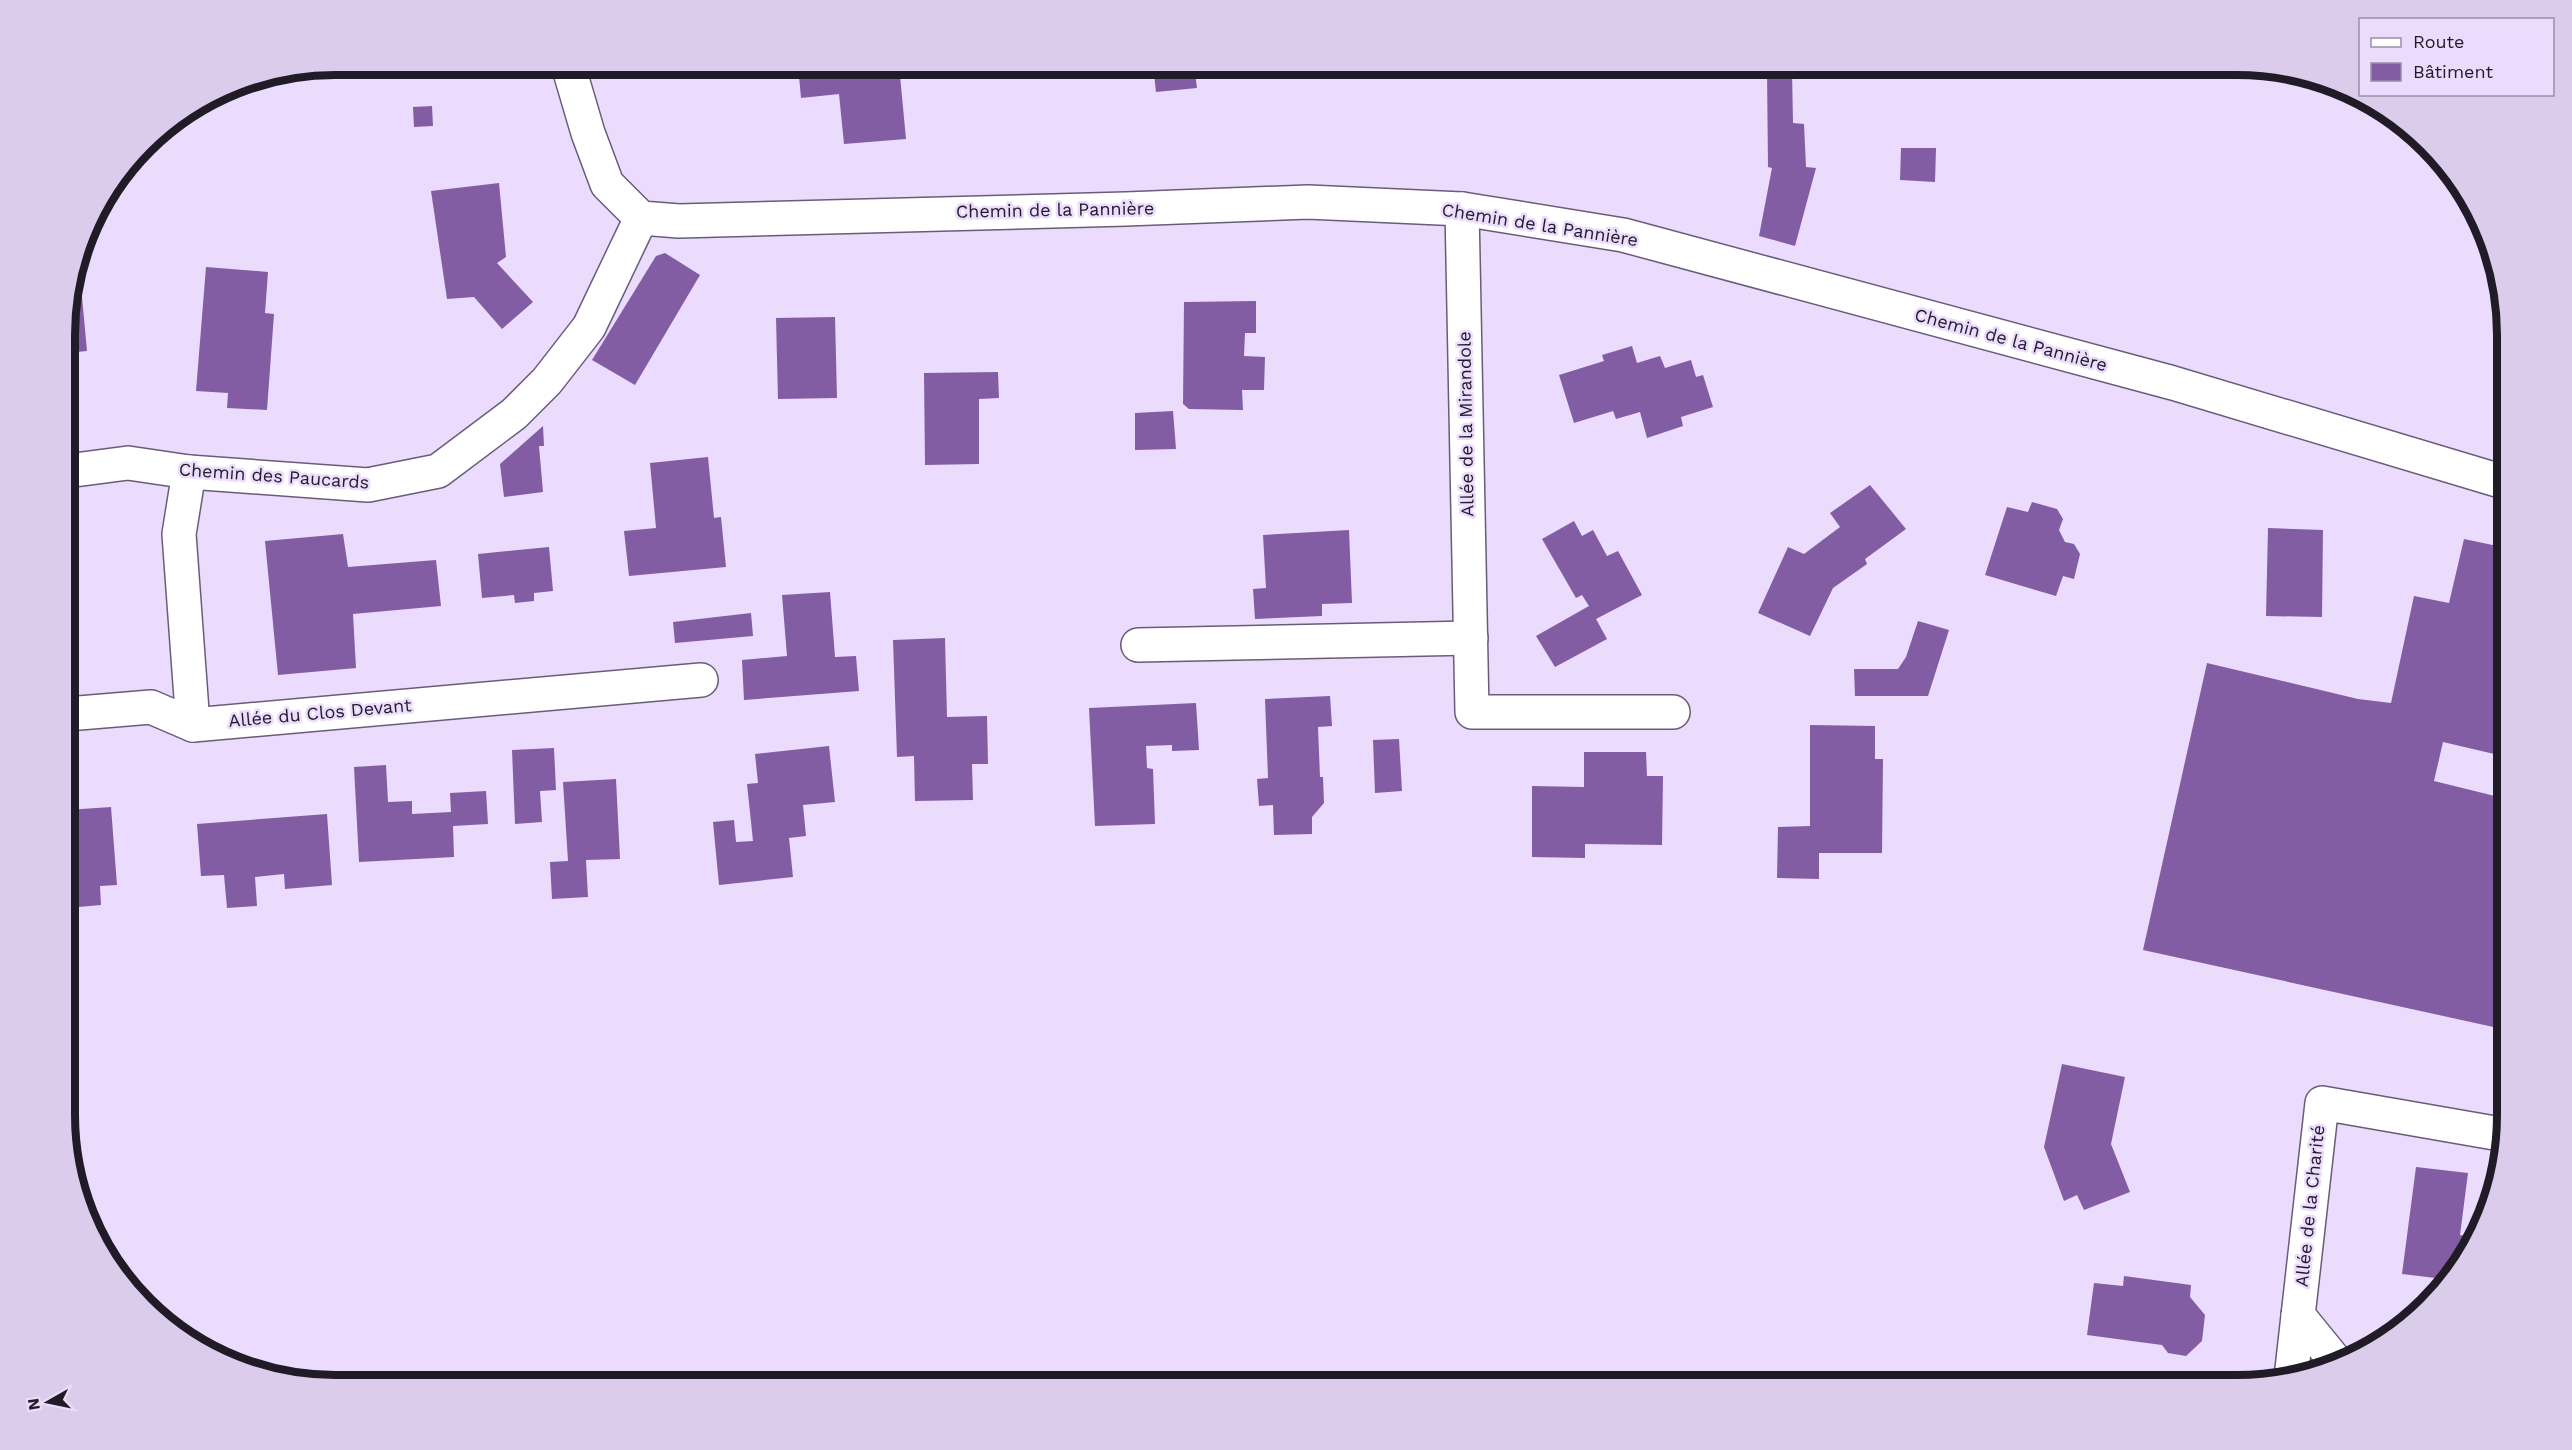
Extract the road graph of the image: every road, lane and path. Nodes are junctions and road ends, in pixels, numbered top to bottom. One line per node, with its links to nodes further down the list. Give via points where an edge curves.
1 (571, 75): 3 (street, via 607,184)
2 (1461, 209): 3 (street, Chemin de la Pannière, via 1308,202 679,221); 6 (street, Chemin de la Pannière, via 1623,235 2173,383); 7 (street, Allée de la Mirandole)
3 (641, 218): 5 (street, Chemin des Paucards, via 588,327 547,381 514,414 438,471 368,485)
4 (75, 470): 5 (street, Chemin des Paucards, via 128,464)
5 (189, 472): 12 (street, via 179,534)
6 (2497, 480)
7 (1471, 638): 8 (street); 10 (street, Allée de la Mirandole, via 1472,712)
8 (1138, 645)
9 (700, 680): 12 (street, Allée du Clos Devant)
10 (1673, 712)
11 (75, 713): 12 (street, via 151,707)
12 (193, 725)
13 (2496, 1133): 14 (street, Allée de la Charité, via 2322,1103)
14 (2298, 1316): 15 (street); 16 (street, Allée de la Charité)
15 (2332, 1357)
16 (2292, 1369)

